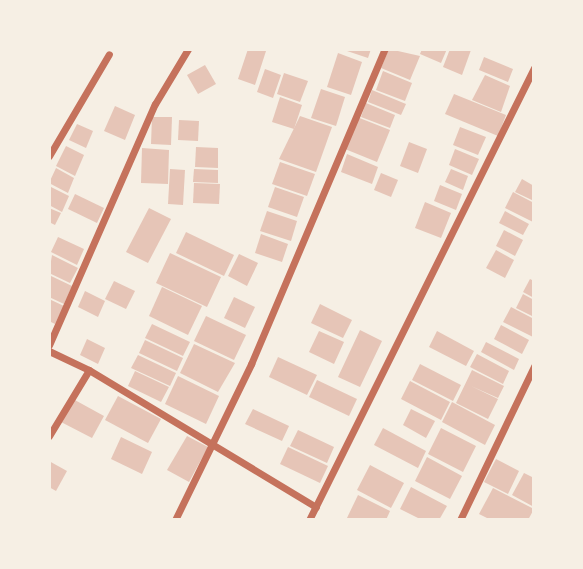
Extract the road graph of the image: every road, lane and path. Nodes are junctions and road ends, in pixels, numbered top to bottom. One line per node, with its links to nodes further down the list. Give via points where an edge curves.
1 (188, 49): 6 (street, via 155,104)
2 (385, 49): 11 (street, via 251,365)
3 (109, 54): 5 (street)
4 (534, 68): 12 (street)
5 (49, 156)
6 (49, 345)
7 (49, 351): 9 (street)
8 (534, 366): 15 (street)
9 (89, 370): 10 (street); 11 (street)
10 (49, 436)
11 (212, 444): 12 (street); 13 (street)
12 (316, 507): 14 (street)
13 (175, 520)
14 (309, 520)
15 (460, 520)

